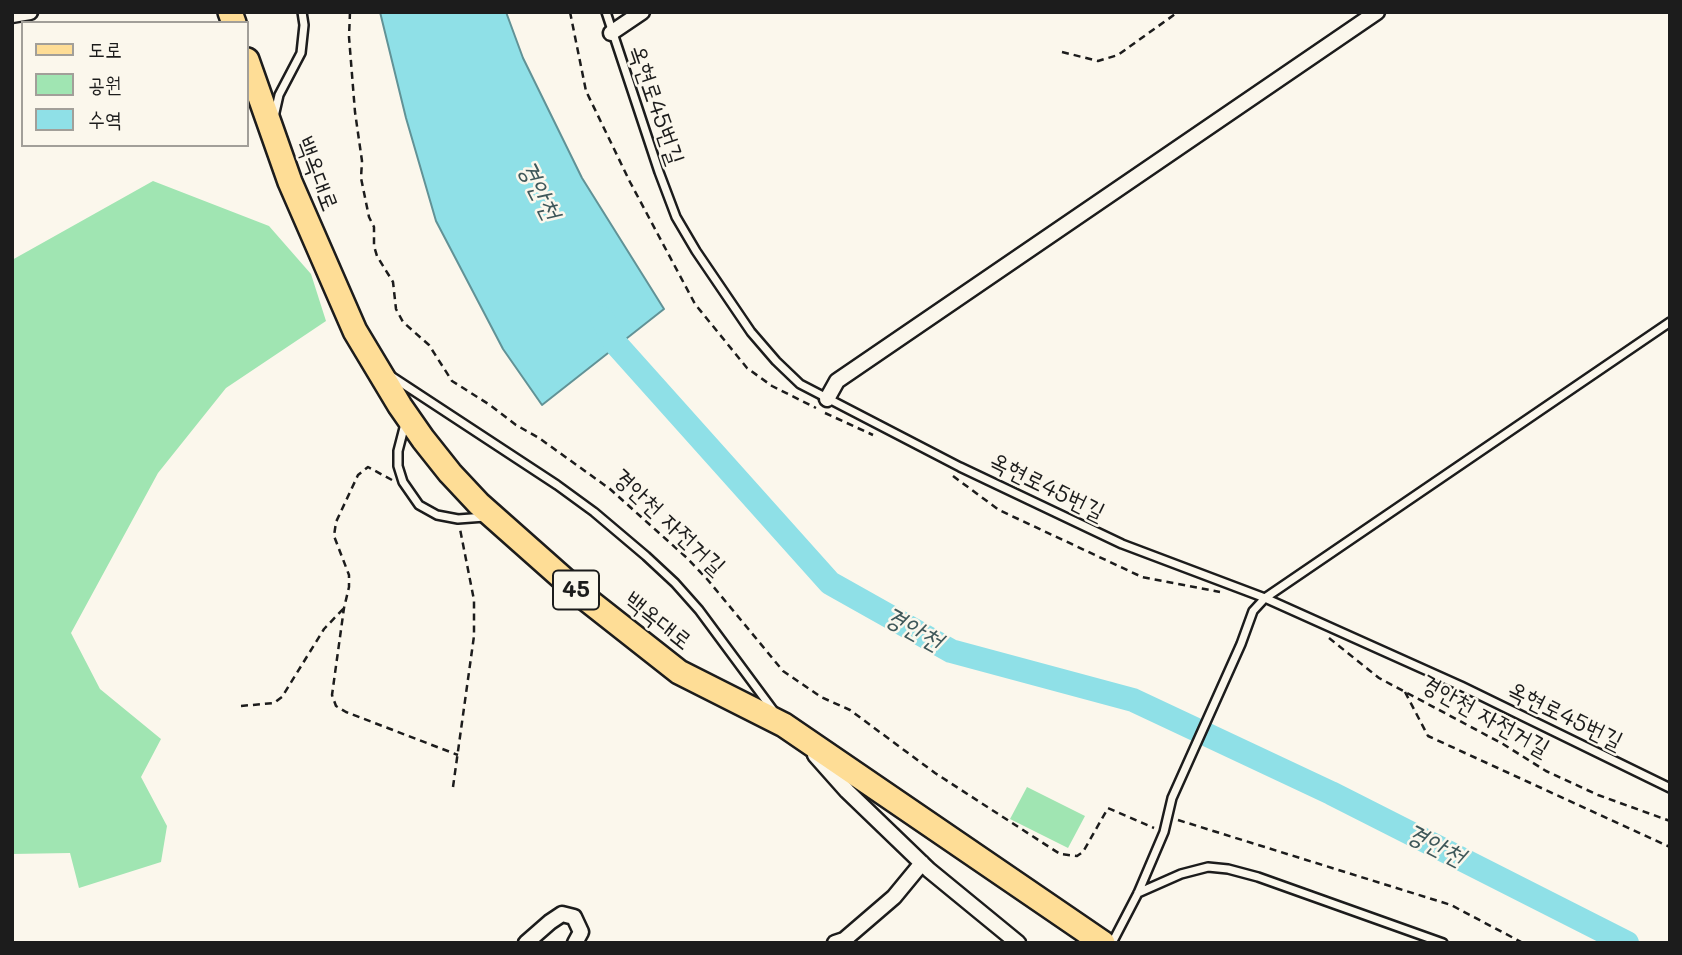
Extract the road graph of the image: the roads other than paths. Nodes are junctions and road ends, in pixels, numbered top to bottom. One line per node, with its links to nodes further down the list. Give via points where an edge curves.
1 (30, 12): 6 (street)
2 (302, 12): 9 (lane, via 301,53 279,95)
3 (606, 12): 7 (lane, 옥현로45번길)
4 (642, 12): 7 (street)
5 (1377, 12): 12 (street, via 836,381)
6 (12, 15)
7 (611, 33): 12 (lane, 옥현로45번길, via 676,216 696,251 776,361 800,384)
8 (248, 63): 9 (main road, 백옥대로 / 45)
9 (271, 127): 11 (main road, 백옥대로 / 45, via 335,288)
10 (1670, 322): 15 (lane)
11 (376, 366): 13 (main road, 백옥대로 / 45); 16 (lane, via 557,485 636,547 699,610)
12 (827, 399): 15 (lane, 옥현로45번길, via 1122,544)
13 (407, 417): 14 (main road, 백옥대로 / 45, via 450,473); 14 (lane, via 398,466 419,505 458,519)
14 (493, 516): 16 (main road, 백옥대로 / 45, via 585,598 679,672)
15 (1265, 598): 17 (lane, 옥현로45번길, via 1461,685); 19 (lane, via 1253,611 1172,797 1164,832)
16 (791, 730): 18 (street); 24 (main road, 백옥대로 / 45)
17 (1670, 788)
18 (922, 863): 22 (street, via 894,897); 23 (street)
19 (1138, 893): 25 (lane); 26 (lane, via 1181,874 1208,867 1228,869)
20 (526, 943): 21 (street, via 562,914 574,917 578,925 581,932)
21 (575, 943)
22 (835, 943)
23 (1018, 943)
24 (1103, 943)
25 (1112, 943)
26 (1443, 943)

